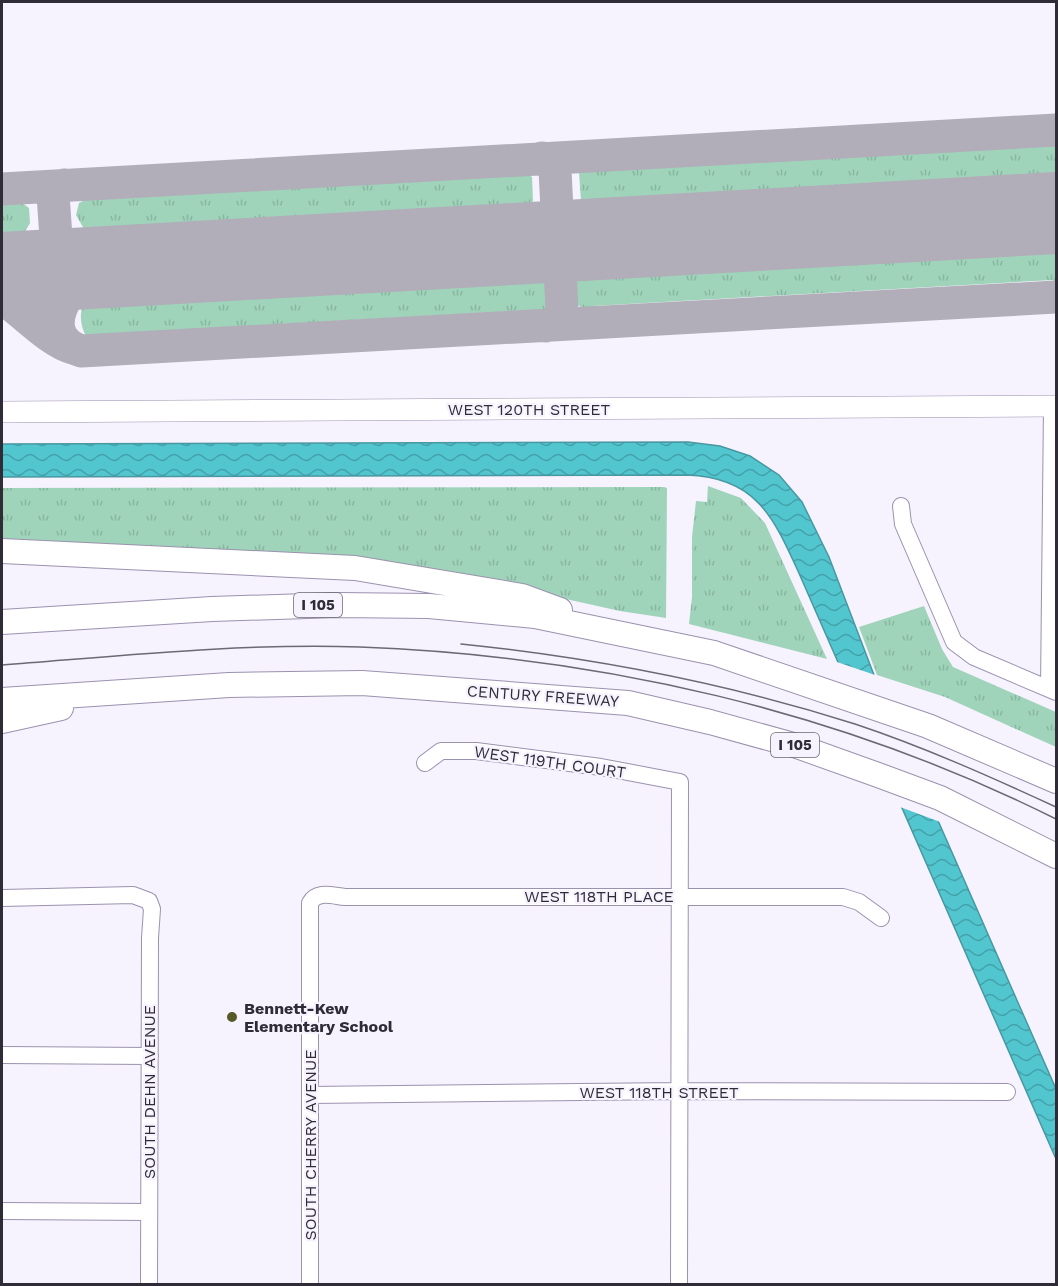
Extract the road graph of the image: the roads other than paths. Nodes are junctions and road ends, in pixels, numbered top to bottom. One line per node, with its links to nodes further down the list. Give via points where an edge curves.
1 (1054, 406): 2 (main road, WEST 120TH STREET); 5 (street)
2 (2, 412)
3 (901, 506): 8 (street, via 903,524 954,642 974,657)
4 (2, 551): 7 (highway, via 355,568 522,596)
5 (1053, 594): 8 (street)
6 (2, 622): 7 (highway, I 105, via 212,609 418,606 535,616)
7 (634, 635): 13 (highway, I 105, via 714,653 844,695 928,726)
8 (1053, 690)
9 (112, 695): 10 (highway, CENTURY FREEWAY / I 105); 11 (highway); 14 (highway, CENTURY FREEWAY / I 105, via 229,686 362,683 628,703 797,746 940,798)
10 (2, 700)
11 (2, 720)
12 (425, 764): 15 (street, WEST 119TH COURT, via 441,751 476,751 601,766 680,782)
13 (1056, 782)
14 (1056, 856)
15 (680, 896): 17 (street, WEST 118TH PLACE); 18 (street, WEST 118TH PLACE, via 843,897 859,902); 21 (street)
16 (2, 898): 20 (street, SOUTH DEHN AVENUE, via 133,895 149,901)
17 (312, 898): 23 (street, SOUTH CHERRY AVENUE)
18 (881, 918)
19 (2, 1055): 20 (street)
20 (150, 1056): 25 (street, SOUTH DEHN AVENUE)
21 (679, 1091): 22 (street, WEST 118TH STREET); 23 (street, WEST 118TH STREET); 28 (street)
22 (1007, 1092)
23 (310, 1095): 27 (street, SOUTH CHERRY AVENUE)
24 (2, 1211): 25 (street)
25 (149, 1212): 26 (street, SOUTH DEHN AVENUE)
26 (149, 1284)
27 (310, 1284)
28 (678, 1284)

